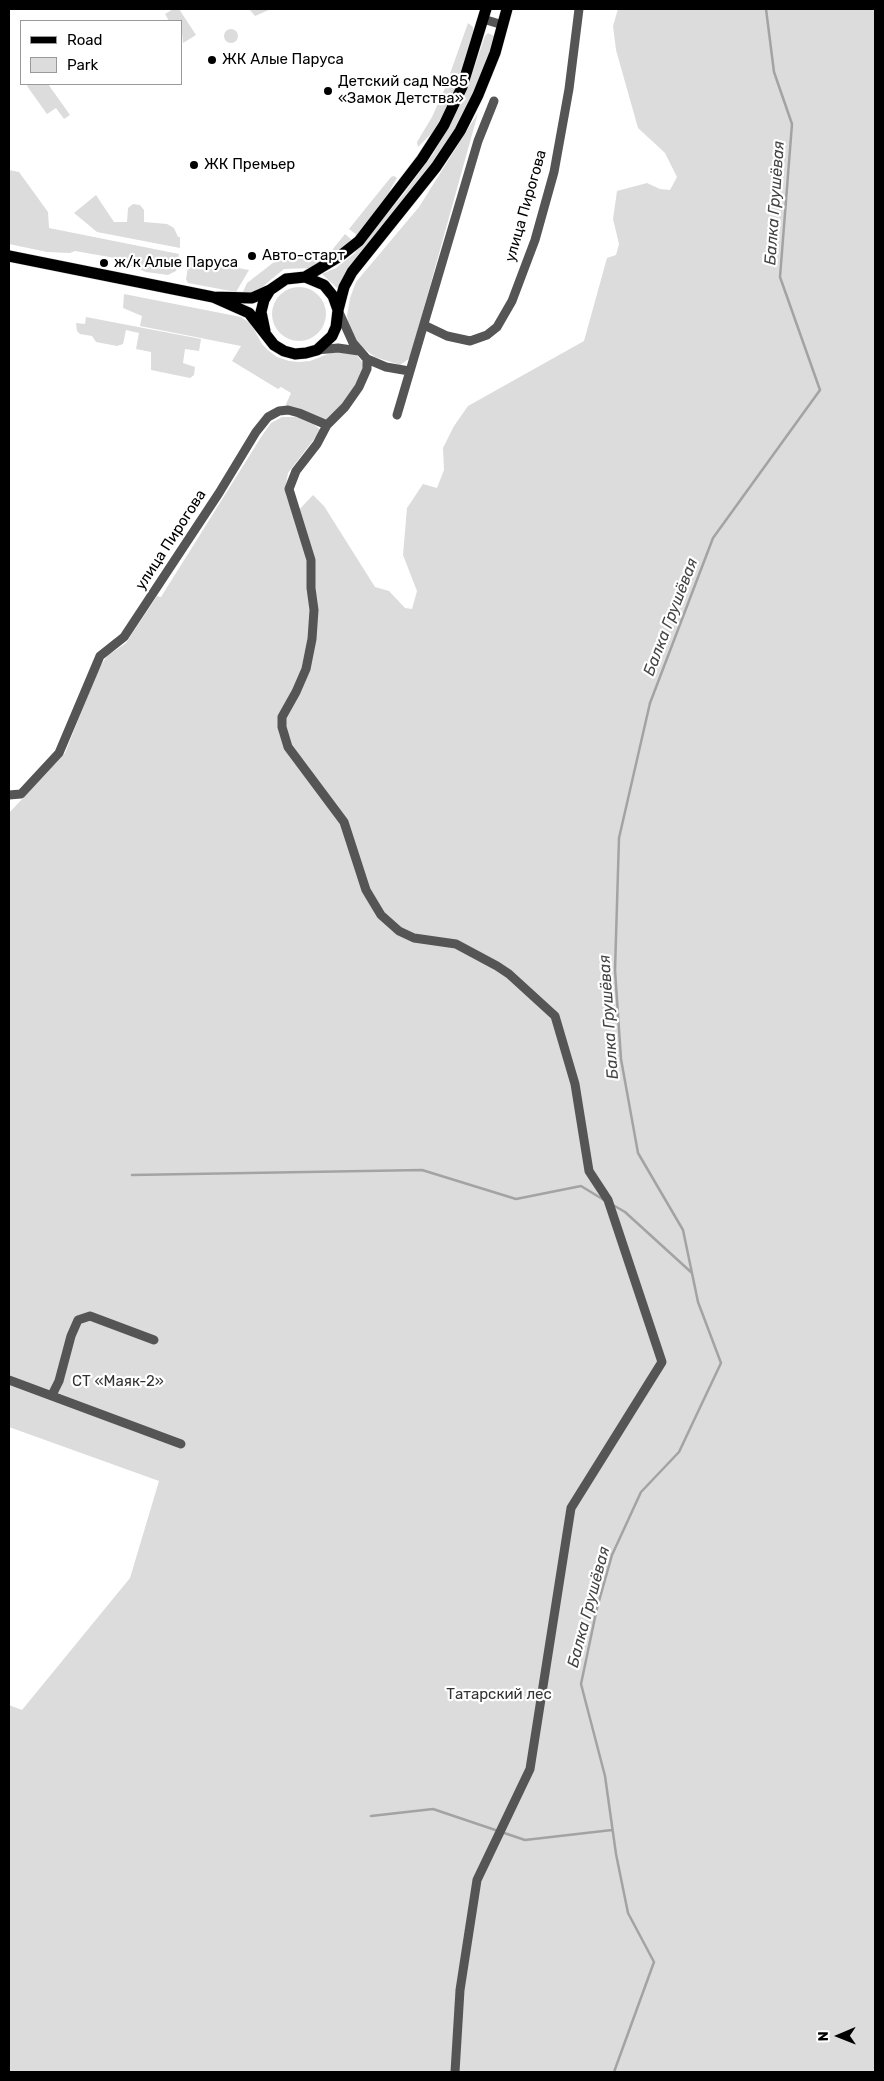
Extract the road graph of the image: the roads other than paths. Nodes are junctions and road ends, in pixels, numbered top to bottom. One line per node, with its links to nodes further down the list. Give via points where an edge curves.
1 (507, 9): 4 (main road)
2 (579, 9): 11 (street, улица Пирогова, via 554,172 535,240 512,301 497,327 487,336 470,341 447,336)
3 (485, 14): 4 (street); 7 (main road, via 462,87 444,125 422,159 358,242)
4 (503, 25): 10 (main road, via 492,61 460,131 436,167 352,272 344,286)
5 (494, 101): 11 (street, via 478,141)
6 (9, 256): 9 (main road)
7 (305, 277): 8 (main road, via 286,279); 10 (main road, via 329,290)
8 (270, 290): 9 (main road, via 252,298); 12 (main road, via 261,312)
9 (213, 298): 12 (main road, via 248,314)
10 (338, 310): 13 (main road, via 332,336); 14 (street)
11 (424, 324): 16 (street)
12 (267, 336): 13 (main road, via 284,351 295,354)
13 (317, 350): 14 (street)
14 (359, 351): 15 (street)
15 (367, 359): 16 (street); 18 (street, via 367,369 359,387)
16 (409, 372): 17 (street)
17 (398, 415)
18 (327, 425): 19 (street, улица Пирогова, via 288,410 279,410 268,418 124,637 100,656 59,754 21,794); 24 (street, via 299,467 290,489 311,560 314,610 306,669 282,717 288,746 344,822 366,890 381,915 398,931 414,938 456,944 497,966 555,1016 575,1084 589,1171 608,1200 662,1362 571,1508 530,1769 477,1880 460,1990)
19 (9, 795)
20 (154, 1340): 22 (street, via 90,1316 78,1320)
21 (9, 1380): 22 (street)
22 (52, 1395): 23 (street)
23 (181, 1444)
24 (454, 2072)

